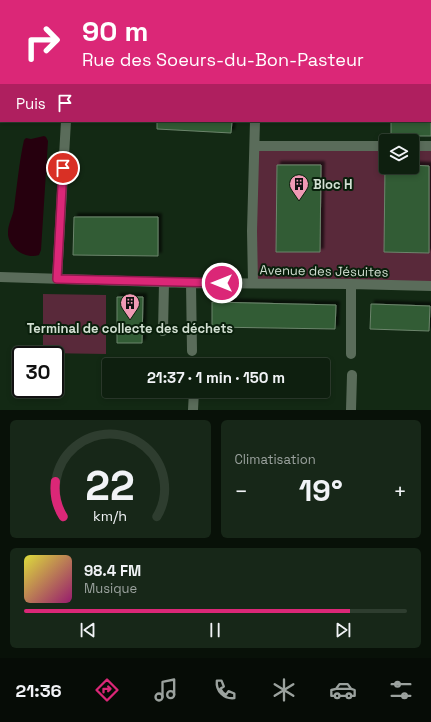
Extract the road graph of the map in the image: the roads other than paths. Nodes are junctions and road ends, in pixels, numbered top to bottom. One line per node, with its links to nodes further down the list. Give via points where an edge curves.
1 (66, 122): 8 (street)
2 (255, 122): 3 (street)
3 (256, 146): 4 (street); 10 (street, via 252,231)
4 (379, 146)
5 (419, 146): 6 (street)
6 (431, 146)
7 (0, 276): 8 (street, Avenue des Jésuites)
8 (57, 279): 9 (street, Avenue des Jésuites)
9 (164, 282): 11 (street, Avenue des Jésuites); 14 (street)
10 (253, 283): 11 (street, Avenue des Jésuites); 12 (street, Avenue des Jésuites)
11 (191, 284): 15 (street)
12 (351, 284): 13 (street, Avenue des Jésuites); 16 (street)
13 (431, 286)
14 (163, 331)
15 (192, 351)
16 (350, 354)
17 (352, 375): 20 (street)
18 (194, 398): 19 (street)
19 (193, 410)
20 (351, 410)

